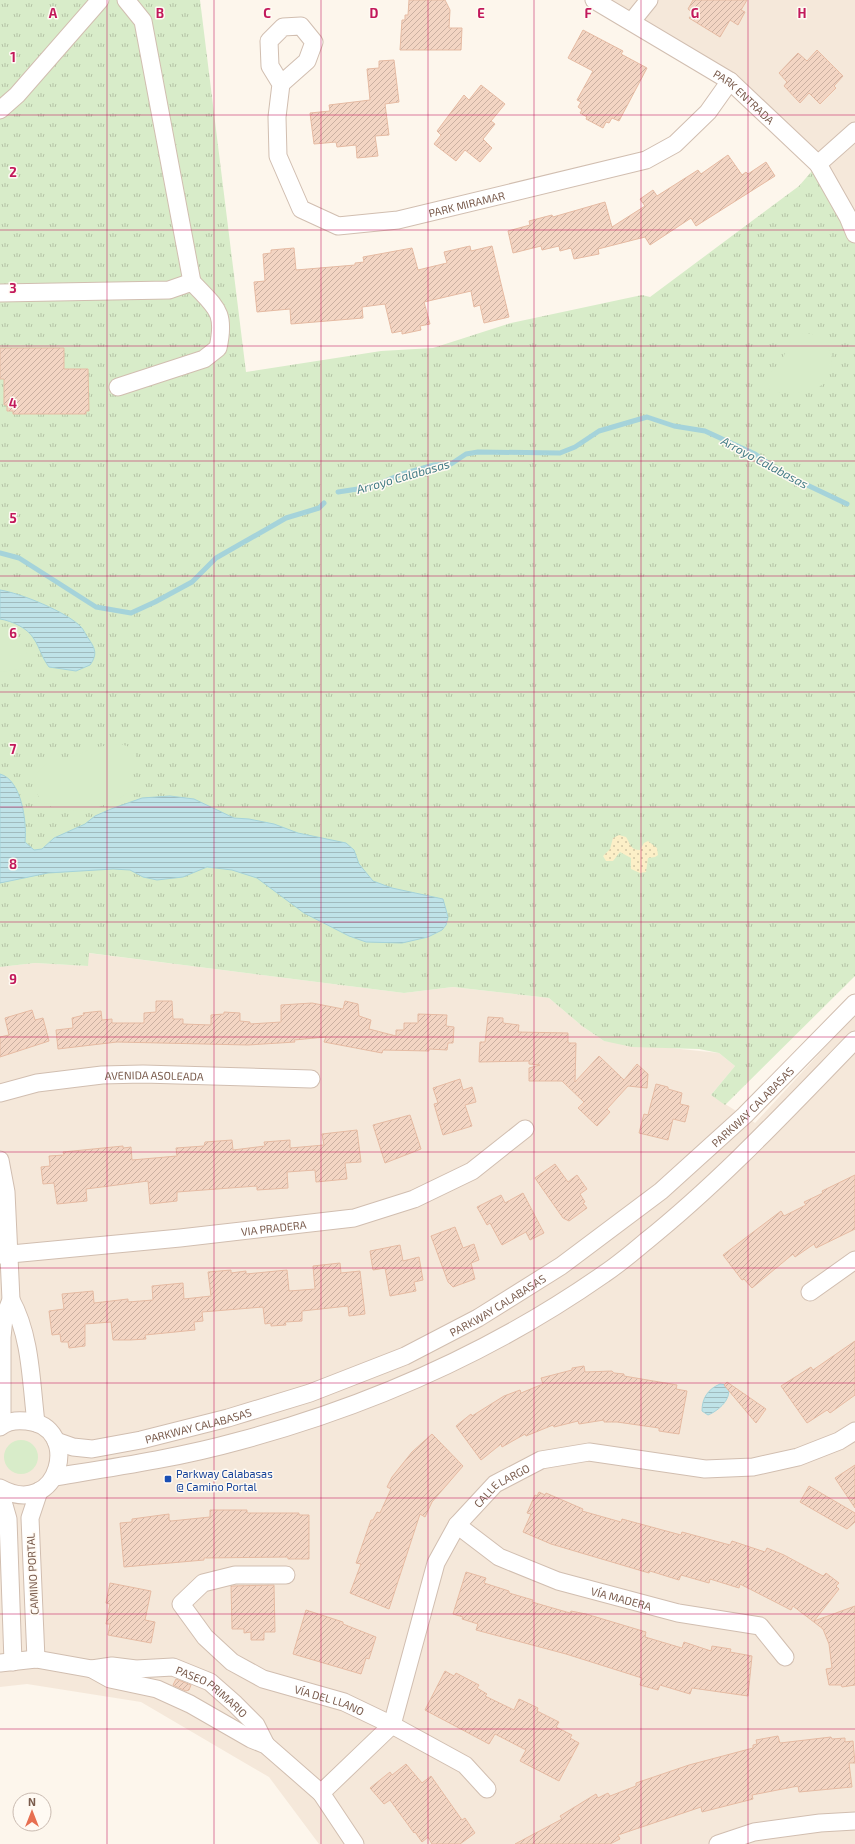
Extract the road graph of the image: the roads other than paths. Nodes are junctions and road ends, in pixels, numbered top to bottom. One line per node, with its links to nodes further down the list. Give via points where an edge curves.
1 (100, 0): 8 (street, via 18,95)
2 (126, 0): 12 (street, via 143,21)
3 (594, 0): 5 (street, PARK ENTRADA)
4 (648, 0): 5 (street)
5 (632, 21): 6 (street, PARK ENTRADA)
6 (730, 81): 7 (street, PARK MIRAMAR, via 708,112 675,144 646,160 398,220 338,226 301,209 278,156 277,117); 10 (street, PARK ENTRADA)
7 (281, 84)
8 (0, 110)
9 (855, 130): 10 (street)
10 (818, 164): 11 (street, PARK ENTRADA, via 848,216)
11 (855, 234)
12 (192, 282): 13 (street, via 169,290); 14 (street, via 218,310 222,330 218,348 204,359)
13 (0, 292)
14 (118, 387)
15 (854, 1006): 30 (street, PARKWAY CALABASAS, via 745,1115 661,1191 561,1266 478,1318 398,1359 310,1393 228,1418 141,1440 92,1449 73,1447)
16 (855, 1040): 31 (street, PARKWAY CALABASAS, via 740,1158 679,1215 605,1273 532,1320 469,1355 397,1388 245,1440 182,1455)
17 (311, 1079): 18 (street, AVENIDA ASOLEADA, via 102,1075 36,1083)
18 (0, 1093)
19 (525, 1129): 21 (street, VIA PRADERA, via 472,1171 414,1199 354,1218 180,1238)
20 (0, 1160): 21 (street, via 6,1192)
21 (4, 1254): 24 (street)
22 (855, 1260): 23 (street)
23 (810, 1292)
24 (11, 1300): 25 (street, via 21,1317); 26 (street, via 4,1318)
25 (29, 1363): 26 (street, via 15,1357); 27 (street)
26 (2, 1365): 28 (street)
27 (36, 1423): 28 (street, via 20,1420); 30 (street, via 50,1432)
28 (1, 1426)
29 (855, 1431): 35 (street, CALLE LARGO, via 839,1441 798,1457 753,1467 705,1469 590,1452 541,1460 495,1484)
30 (56, 1441): 31 (street, via 60,1453 59,1466)
31 (54, 1477): 34 (street, via 47,1486)
32 (0, 1488): 34 (street, via 18,1495)
33 (0, 1491): 39 (street, CAMINO PORTAL, via 8,1519)
34 (38, 1491): 38 (street, CAMINO PORTAL, via 30,1518)
35 (457, 1524): 37 (street, VÍA MADERA, via 499,1557 558,1581 678,1613 760,1626); 41 (street, CALLE LARGO, via 436,1563)
36 (286, 1575): 41 (street, VÍA DEL LLANO, via 235,1575 203,1583 181,1604 204,1637 232,1662 264,1679 344,1702)
37 (785, 1657)
38 (36, 1659): 39 (street, PASEO PRIMARIO); 40 (street, PASEO PRIMARIO)
39 (7, 1662)
40 (92, 1668): 42 (street, PASEO PRIMARIO, via 110,1679 157,1689); 42 (street, PASEO PRIMARIO, via 173,1667 210,1682 256,1725)
41 (392, 1725): 43 (street, VÍA DEL LLANO, via 465,1765); 44 (street)
42 (266, 1745): 44 (street, PASEO PRIMARIO)
43 (487, 1789)
44 (321, 1793): 46 (street, PASEO PRIMARIO)
45 (855, 1821): 47 (street, via 754,1832)
46 (355, 1844)
47 (718, 1844)

